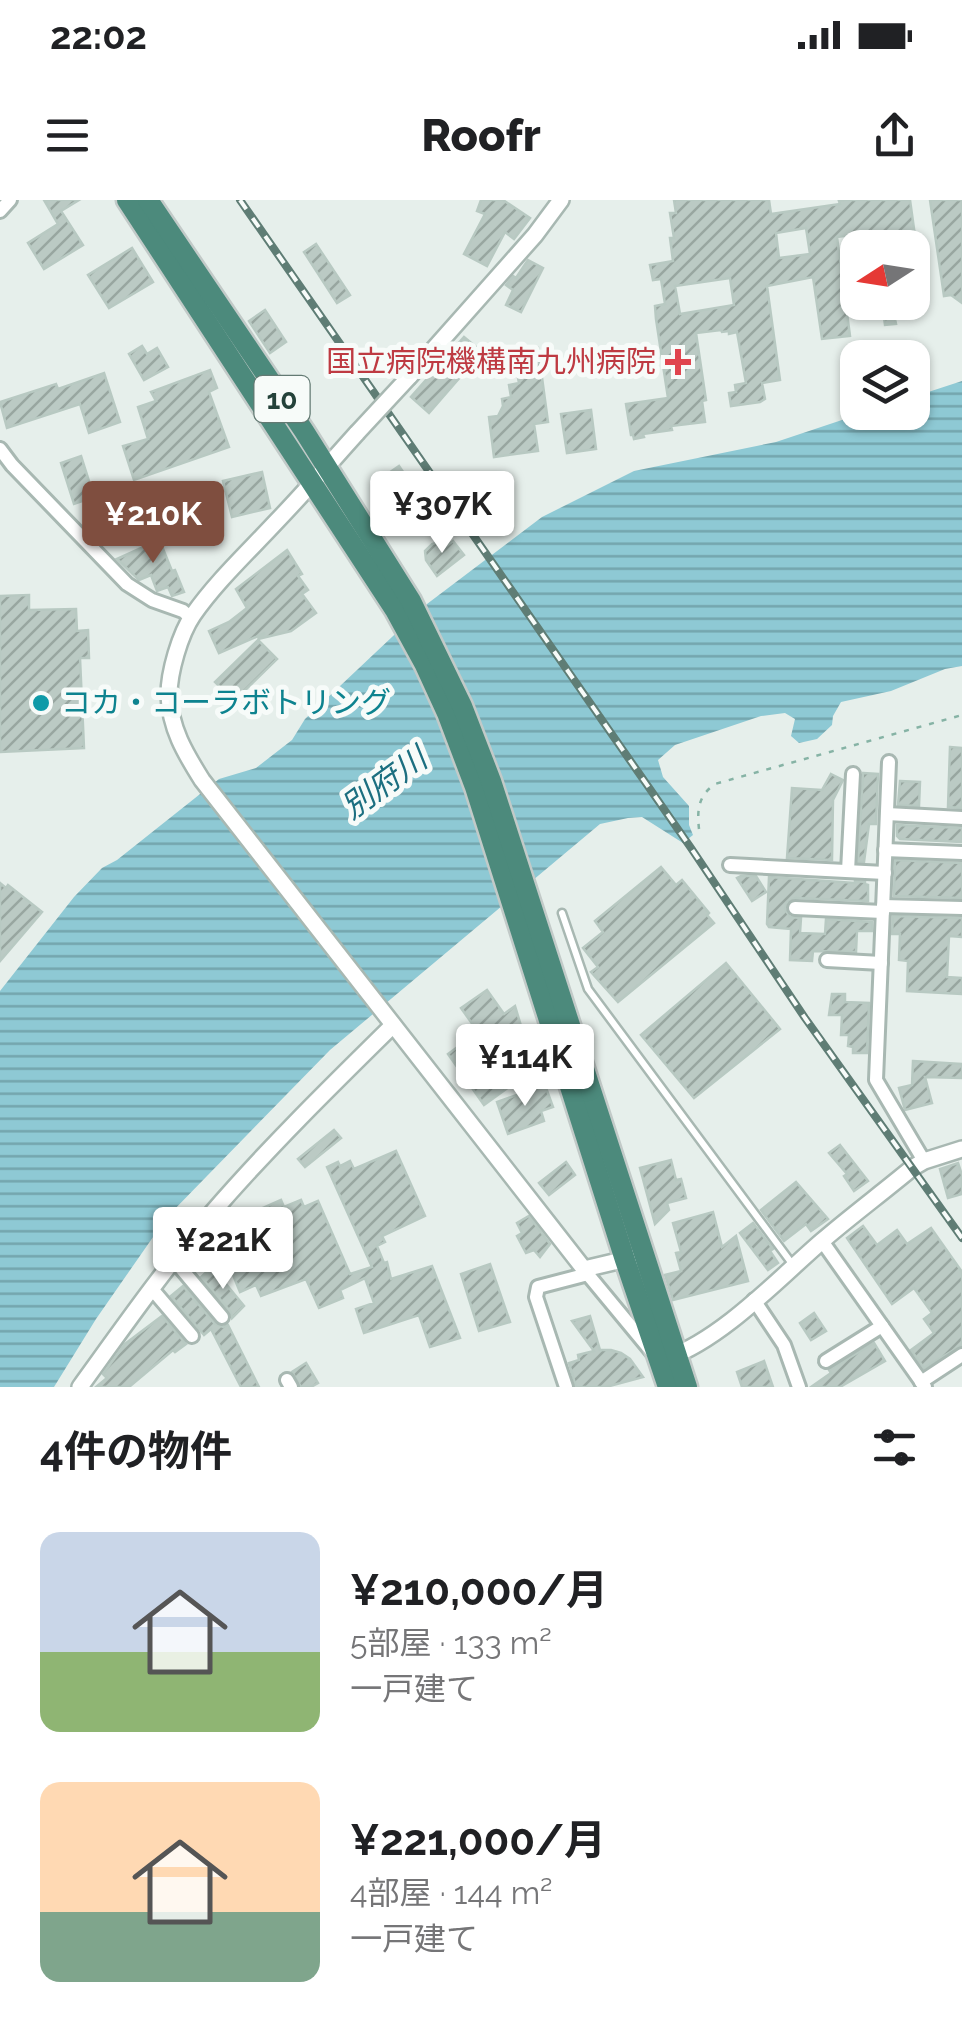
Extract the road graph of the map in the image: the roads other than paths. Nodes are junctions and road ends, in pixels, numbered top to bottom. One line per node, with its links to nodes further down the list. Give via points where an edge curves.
1 (10, 200): 5 (street)
2 (126, 200): 7 (highway, 10)
3 (148, 200): 7 (highway, 10)
4 (561, 200): 7 (street, bridge)
5 (0, 211)
6 (0, 449): 8 (street, via 126,584)
7 (319, 474): 8 (street); 28 (highway, 10, via 403,605 447,713 527,921)
8 (191, 618): 24 (street, via 169,697 182,748)
9 (889, 762): 11 (street)
10 (852, 774): 16 (street)
11 (887, 814): 12 (street); 13 (street)
12 (962, 818)
13 (886, 850): 14 (street); 17 (street)
14 (962, 853)
15 (730, 866): 16 (street)
16 (848, 872): 17 (street)
17 (884, 873): 20 (street)
18 (795, 908): 20 (street)
19 (962, 908): 20 (street)
20 (883, 909): 23 (street)
21 (562, 913): 30 (lane, via 588,989)
22 (827, 960): 23 (street)
23 (881, 963): 26 (street, via 876,1080)
24 (388, 1019): 29 (street); 31 (street)
25 (962, 1148): 26 (street)
26 (924, 1161): 27 (street)
27 (822, 1241): 30 (street); 35 (street)
28 (634, 1257): 31 (street); 38 (highway, 10)
29 (174, 1260): 32 (street); 34 (street)
30 (793, 1266): 33 (street)
31 (586, 1272): 38 (street); 42 (street, via 538,1287 536,1298)
32 (152, 1289): 36 (street); 41 (street)
33 (754, 1300): 38 (street, via 691,1349); 45 (street, via 784,1344)
34 (222, 1316)
35 (882, 1326): 39 (street); 40 (street)
36 (192, 1336)
37 (962, 1355): 40 (street)
38 (668, 1358): 43 (highway, 10); 44 (highway, 10)
39 (826, 1361)
40 (923, 1384)
41 (80, 1387)
42 (566, 1387)
43 (668, 1387)
44 (687, 1387)
45 (799, 1387)

